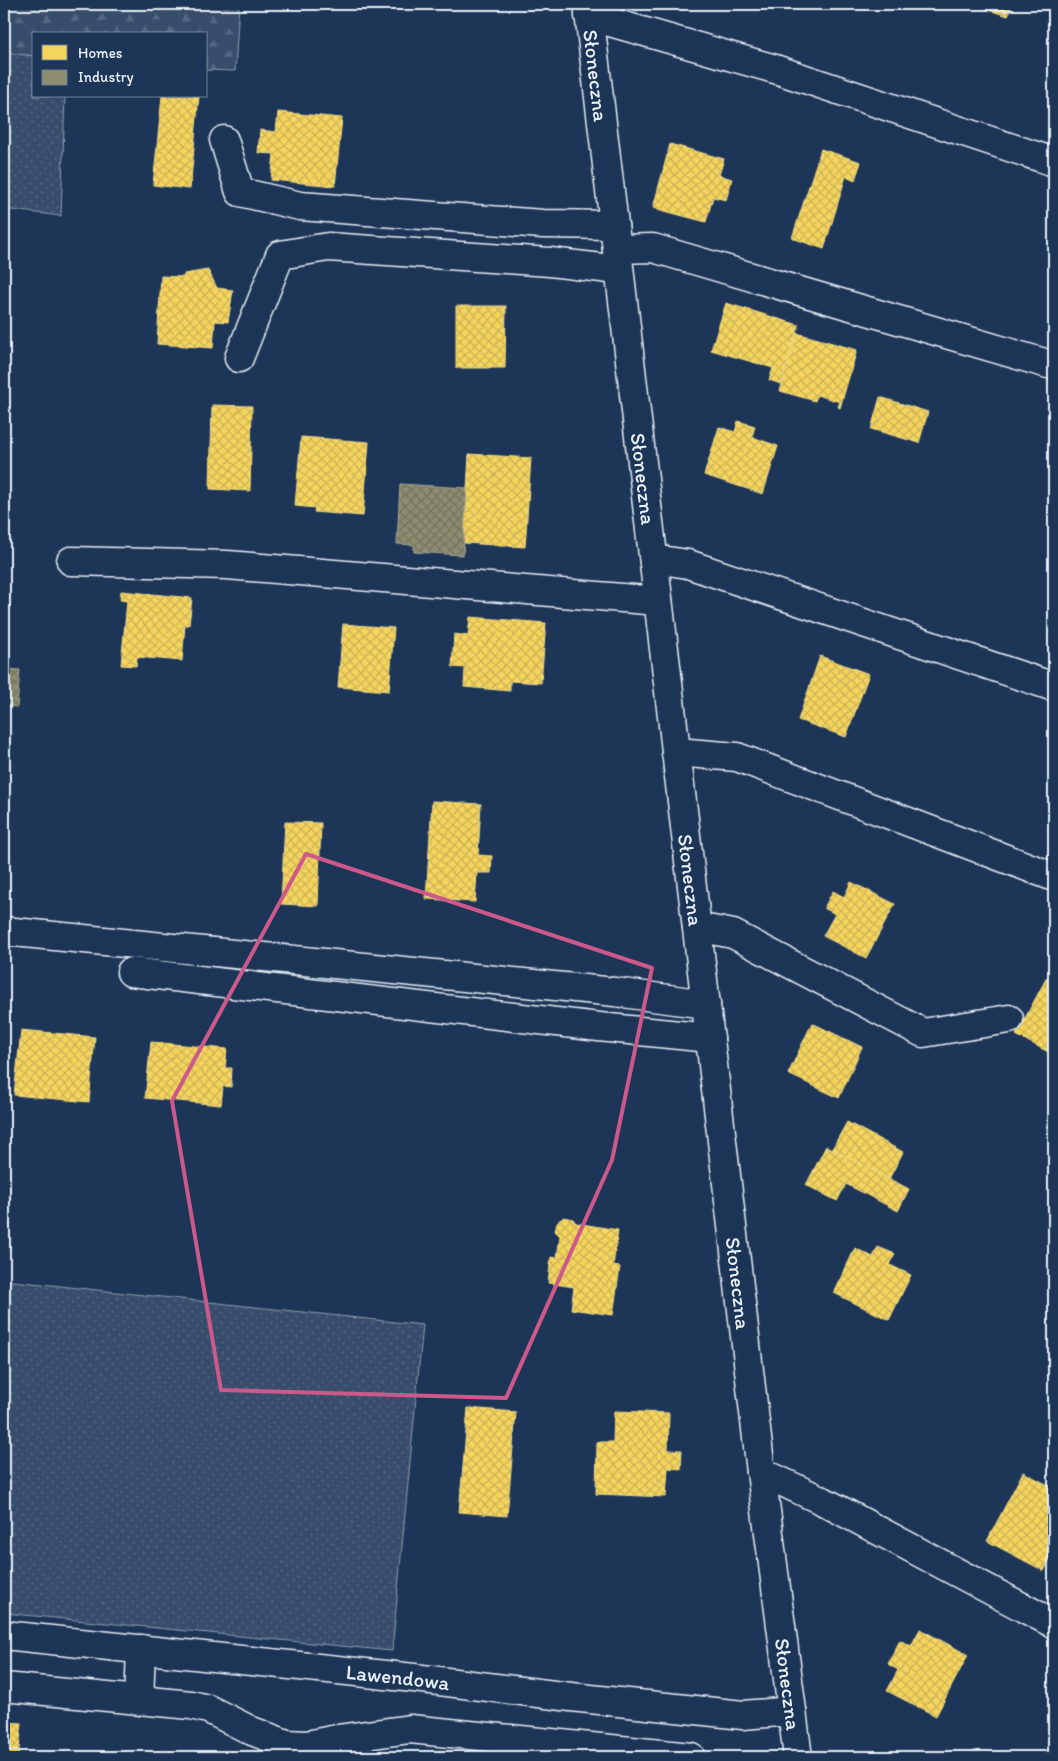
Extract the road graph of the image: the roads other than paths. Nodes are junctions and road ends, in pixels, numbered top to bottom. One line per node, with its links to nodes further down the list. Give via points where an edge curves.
1 (588, 10): 3 (street); 4 (street, Słoneczna)
2 (224, 140): 4 (street, via 240,192 300,206 543,224)
3 (1054, 162)
4 (617, 248): 5 (street, via 550,262 328,247 280,255); 6 (street, via 653,248); 8 (street, Słoneczna)
5 (239, 358)
6 (1048, 364)
7 (71, 561): 9 (street, via 228,565)
8 (654, 561): 9 (street, Słoneczna); 10 (street, via 688,564)
9 (658, 601): 11 (street, Słoneczna)
10 (1054, 687)
11 (676, 752): 12 (street, via 737,757); 13 (street, Słoneczna)
12 (1054, 877)
13 (697, 927): 16 (street, Słoneczna); 17 (street, via 733,934 923,1033)
14 (4, 931): 16 (street)
15 (131, 972): 18 (street)
16 (706, 1004): 18 (street, Słoneczna)
17 (1009, 1019)
18 (710, 1038): 19 (street, Słoneczna)
19 (761, 1472): 20 (street, via 823,1501); 25 (street, Słoneczna)
20 (1054, 1624)
21 (4, 1636): 22 (street, Lawendowa)
22 (141, 1649): 24 (street); 25 (street, Lawendowa, via 743,1715)
23 (4, 1687): 24 (street)
24 (140, 1701): 26 (street, via 208,1709 287,1744 306,1745 410,1729)
25 (792, 1711): 27 (street, Słoneczna)
26 (691, 1757)
27 (798, 1757)

